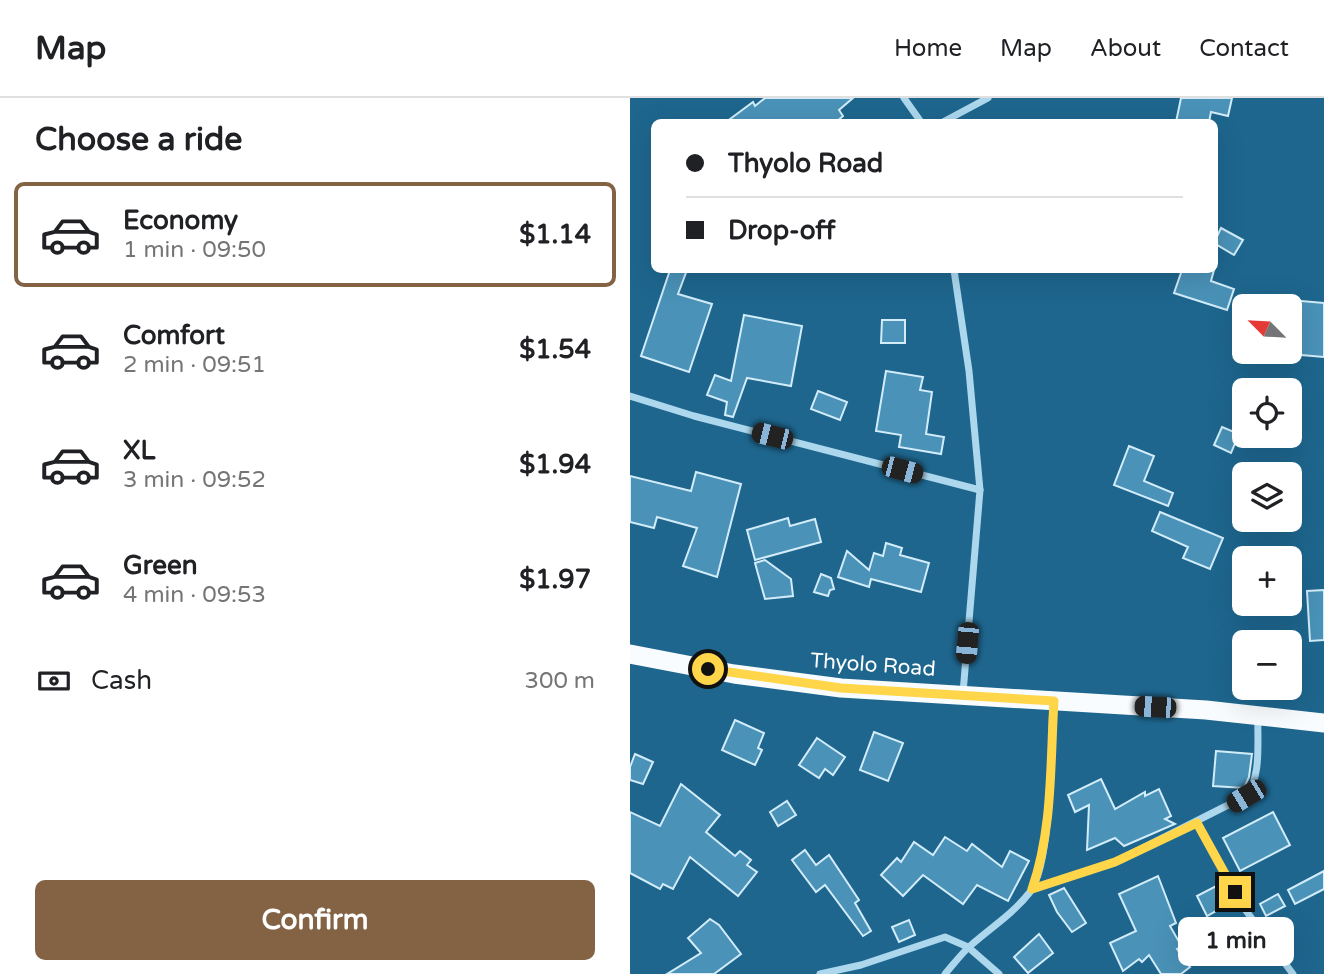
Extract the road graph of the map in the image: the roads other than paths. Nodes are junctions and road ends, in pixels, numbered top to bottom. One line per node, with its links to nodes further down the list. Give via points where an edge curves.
1 (904, 98): 3 (street)
2 (988, 98): 4 (street)
3 (919, 119)
4 (949, 119)
5 (954, 273): 7 (street)
6 (630, 396): 7 (street)
7 (980, 490): 9 (street)
8 (630, 654): 9 (highway, Thyolo Road, via 841,688)
9 (963, 694): 10 (highway, Thyolo Road)
10 (1054, 701): 11 (highway, Thyolo Road); 14 (street, via 1047,827)
11 (1258, 716): 12 (highway, Thyolo Road); 13 (street, via 1252,789)
12 (1324, 723)
13 (1197, 823): 14 (street, via 1115,862); 19 (street, via 1244,908)
14 (1032, 889): 15 (street)
15 (968, 947): 16 (street, via 937,938); 17 (street); 18 (street)
16 (820, 974)
17 (946, 974)
18 (999, 974)
19 (1293, 974)

